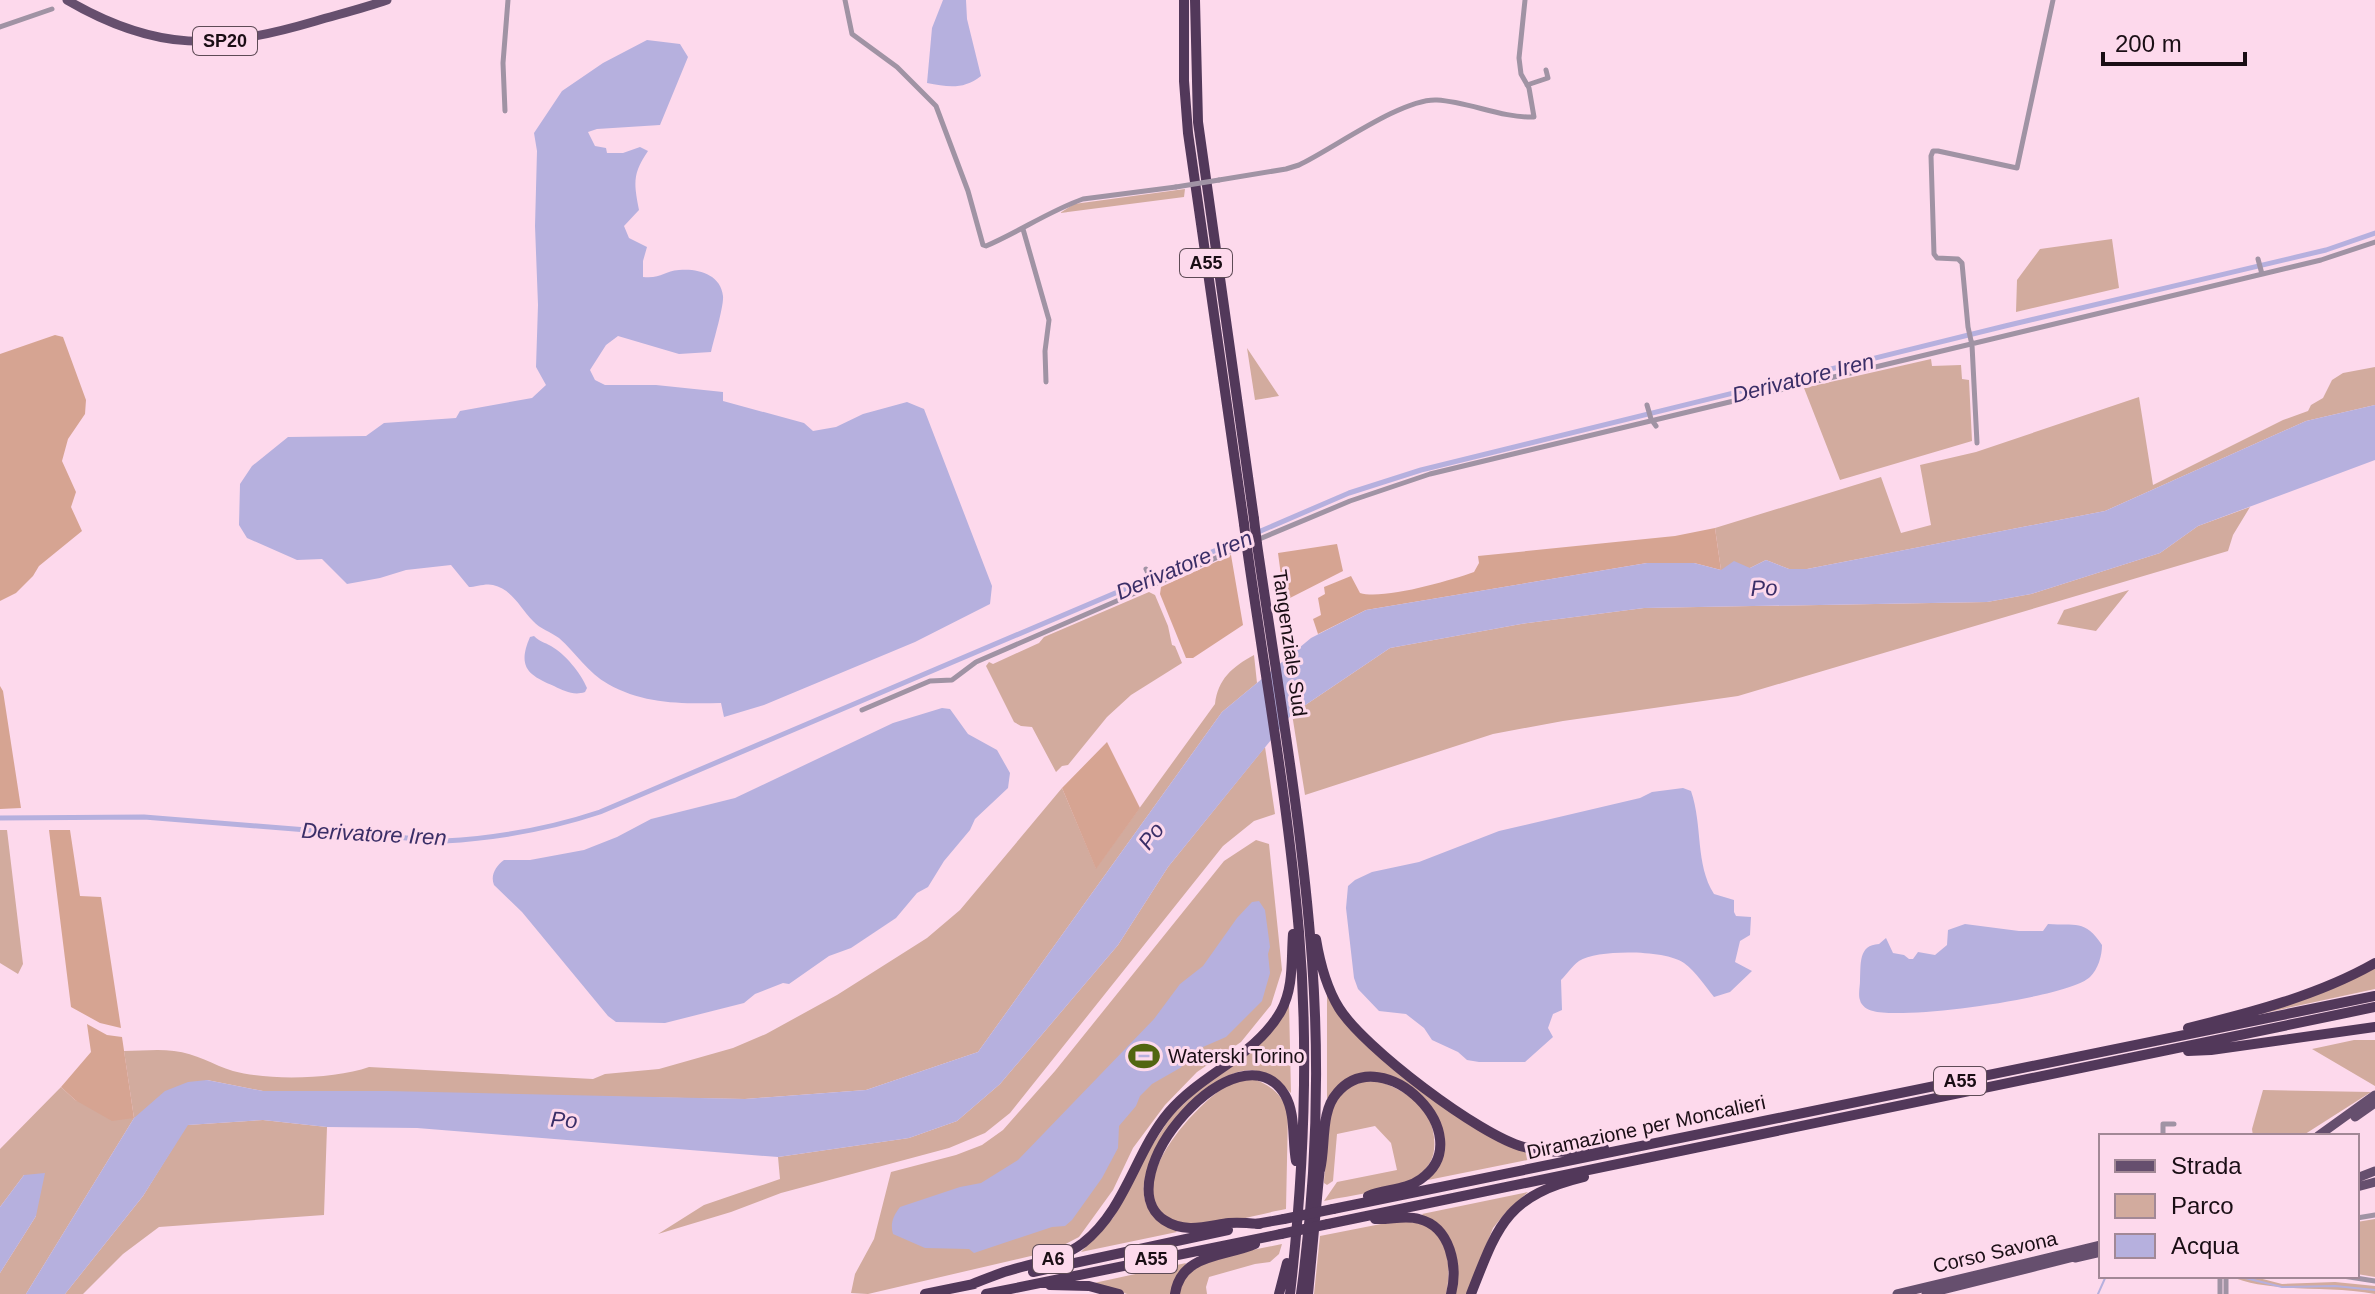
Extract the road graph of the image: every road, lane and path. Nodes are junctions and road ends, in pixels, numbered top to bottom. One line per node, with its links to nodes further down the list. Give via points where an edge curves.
1 (67, 0): 2 (main road, SP20, via 134,33 187,42 248,38)
2 (387, 0)
3 (508, 0): 13 (street)
4 (845, 0): 14 (street, via 852,34 897,67 936,106 983,245)
5 (1184, 0): 23 (highway, Tangenziale Sud / A55, via 1189,142)
6 (1195, 0): 23 (highway, Tangenziale Sud / A55, via 1199,136)
7 (1525, 0): 12 (street, via 1519,58)
8 (2053, 0): 18 (street, via 2017,168 1938,151 1931,156 1934,254 1962,263)
9 (52, 9): 10 (street)
10 (0, 27)
11 (1546, 70): 12 (street, via 1548,78)
12 (1527, 85): 14 (street, bridge, via 1534,117 1423,101 1299,165 1083,199)
13 (505, 111)
14 (1023, 229): 19 (street, via 1049,320)
15 (2375, 242): 17 (street)
16 (2258, 259): 17 (street)
17 (2262, 273): 18 (street)
18 (1972, 345): 21 (street); 22 (street)
19 (1046, 382)
20 (1647, 405): 21 (street)
21 (1653, 422): 25 (street, via 1405,481)
22 (1977, 443)
23 (1249, 522): 27 (highway, Tangenziale Sud / A55, bridge)
24 (1146, 569): 25 (street)
25 (1154, 586): 26 (street, via 976,662 952,680 930,681)
26 (862, 710)
27 (1298, 874): 28 (highway, A6); 35 (highway, Tangenziale Sud / A55, via 1313,975); 44 (highway, via 1313,908 1329,988 1346,1018 1376,1049 1480,1127 1511,1143 1558,1152); 62 (highway, Tangenziale Sud / A55, via 1303,1158)
28 (1293, 934): 45 (highway); 56 (highway, A6, via 1289,989 1271,1027 1169,1112 1102,1225 1064,1254)
29 (2375, 963): 33 (highway, via 2278,1002)
30 (2375, 996): 33 (highway, Diramazione per Moncalieri / A55)
31 (2375, 1007): 34 (highway, Diramazione per Moncalieri / A55)
32 (2375, 1027): 34 (highway)
33 (2120, 1049): 44 (highway, Diramazione per Moncalieri / A55)
34 (2166, 1052): 46 (highway, Diramazione per Moncalieri / A55)
35 (1316, 1088): 47 (highway); 63 (highway, Tangenziale Sud / A55)
36 (2375, 1095): 38 (main road)
37 (2375, 1103): 43 (main road)
38 (2360, 1105): 41 (main road); 42 (main road)
39 (2174, 1124): 40 (street, via 2163,1124)
40 (2163, 1134)
41 (2313, 1134)
42 (2326, 1134)
43 (2327, 1134)
44 (1638, 1147): 48 (highway, Diramazione per Moncalieri / A55)
45 (1296, 1161): 50 (highway, via 1286,1097 1272,1082 1252,1074 1231,1078 1209,1093 1160,1150 1149,1172 1147,1193 1165,1221 1190,1229); 62 (highway)
46 (1625, 1161): 49 (highway, Diramazione per Moncalieri / A55); 65 (highway, via 1520,1203 1496,1231)
47 (1320, 1170): 48 (highway, via 1330,1104 1349,1083 1368,1077 1392,1081 1426,1105 1440,1138 1432,1168 1418,1182); 57 (highway)
48 (1350, 1205): 50 (highway, Diramazione per Moncalieri / A55, bridge)
49 (1365, 1217): 51 (highway, Diramazione per Moncalieri / A55, bridge); 64 (highway, via 1417,1218 1436,1228 1450,1252)
50 (1260, 1224): 56 (highway, Diramazione per Moncalieri / A55)
51 (1266, 1237): 54 (highway, Diramazione per Moncalieri / A55); 61 (highway, via 1191,1266)
52 (2099, 1248): 53 (main road)
53 (2063, 1258): 55 (main road, Corso Savona); 66 (main road, Corso Savona)
54 (1036, 1284): 59 (highway, Diramazione per Moncalieri / A55); 60 (highway, via 1089,1286)
55 (1969, 1284): 67 (main road, Corso Savona); 68 (street)
56 (970, 1285): 58 (highway, Diramazione per Moncalieri / A55)
57 (1309, 1290)
58 (925, 1294)
59 (986, 1294)
60 (1119, 1294)
61 (1175, 1294)
62 (1285, 1294)
63 (1301, 1294)
64 (1451, 1294)
65 (1471, 1294)
66 (1897, 1294)
67 (1926, 1294)
68 (1953, 1294)

